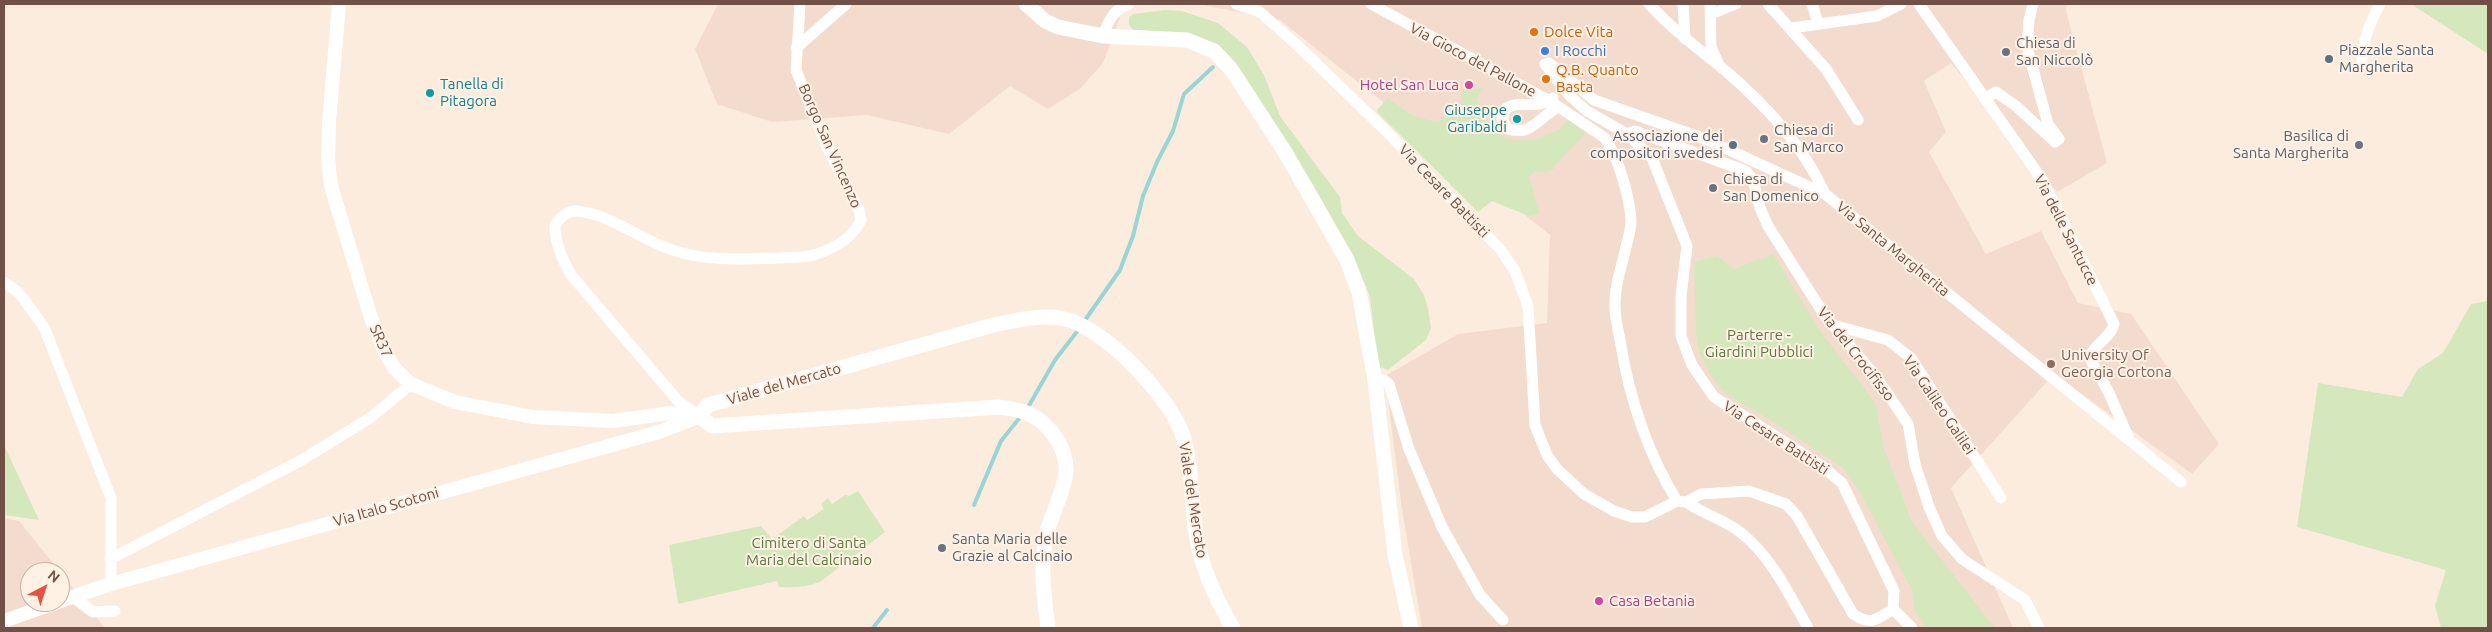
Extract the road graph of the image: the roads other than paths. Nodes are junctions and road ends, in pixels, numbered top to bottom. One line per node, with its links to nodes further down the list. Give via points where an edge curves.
1 (339, 4): 35 (street, SR37, via 329,122 331,186 371,318 394,368)
2 (800, 4): 22 (street, Borgo San Vincenzo)
3 (846, 4): 22 (street)
4 (1026, 4): 20 (main road, via 1045,21 1058,27)
5 (1128, 4): 20 (street, via 1113,14)
6 (1236, 4): 40 (street, Via Cesare Battisti, via 1260,12 1296,44 1384,129 1505,256 1515,271 1528,306 1535,425 1547,455 1558,469 1584,494 1632,517 1645,517)
7 (1371, 4): 28 (street, Via Gioco del Pallone)
8 (1649, 4): 21 (street)
9 (1683, 4): 21 (street)
10 (1736, 4): 17 (street)
11 (1768, 4): 19 (street)
12 (1812, 4): 18 (street)
13 (1901, 4): 18 (street, via 1877,16)
14 (1919, 4): 27 (street, Via delle Santucce)
15 (2033, 4): 27 (street, via 2027,47 2048,124 2059,139 2055,142 1996,92)
16 (2380, 4): 24 (street, via 2362,48)
17 (1710, 9): 25 (street, via 1711,47)
18 (1818, 23): 19 (street)
19 (1791, 28): 29 (street, via 1826,69)
20 (1103, 36): 34 (main road, via 1187,40 1214,51 1231,69 1285,152 1347,260 1359,292)
21 (1685, 39): 25 (street)
22 (796, 48): 36 (street, Borgo San Vincenzo, via 796,70 804,91 862,220 839,245 812,256 697,257 668,249 601,217 575,211 566,213 555,225 558,247 572,276 678,401)
23 (1545, 64): 26 (street, Via Cesare Battisti); 31 (street, Via Santa Margherita, via 1554,66 1594,100 1704,139)
24 (2362, 65)
25 (1720, 67): 31 (street, via 1783,128 1802,153)
26 (1567, 93): 28 (street); 30 (street, Via Cesare Battisti, via 1588,111)
27 (1984, 99): 37 (street, Via delle Santucce, via 2043,181 2114,324 2111,334 2094,346 2088,357 2109,393)
28 (1553, 104): 40 (street, Via Gioco del Pallone, via 1605,138 1628,199 1631,222 1615,306 1622,355 1630,393 1650,450)
29 (1858, 120)
30 (1627, 134): 33 (street, Via del Crocifisso, via 1635,131 1746,171 1753,180 1768,226); 45 (street, Via Cesare Battisti, via 1652,158 1687,246 1681,296 1681,336 1692,365 1714,397 1822,466 1842,483 1894,591)
31 (1825, 194): 37 (street, Via Santa Margherita)
32 (4, 282): 41 (street, via 19,293 44,327 112,498)
33 (1833, 325): 39 (street, Via Galileo Galilei, via 1888,340 1911,358); 55 (street, Via del Crocifisso, via 1877,378 1908,424 1915,464 1942,536 1962,559 2026,600)
34 (1375, 381): 48 (street, via 1384,380 1389,384 1409,448 1442,527 1480,595); 52 (main road, via 1394,555)
35 (411, 384): 36 (street, SR37, via 456,402 533,417 614,421 670,414); 41 (street, via 370,418 300,461)
36 (699, 416): 42 (street, Via Italo Scotoni, via 659,432); 50 (main road, Viale del Mercato, via 712,426 728,426 998,407 1022,411 1037,419 1055,437 1065,460 1063,486 1046,535 1042,560); 51 (main road, Viale del Mercato, via 708,405 997,324 1036,317 1080,324 1120,352 1158,395 1179,426 1186,450 1199,548 1209,583)
37 (2129, 440): 38 (street, Via Santa Margherita)
38 (2181, 482)
39 (2001, 498)
40 (1682, 502): 45 (street, Via Cesare Battisti, via 1701,494 1749,491 1786,504 1797,516 1853,614 1864,622 1876,620); 53 (street, via 1739,531 1755,545 1771,564)
41 (110, 559): 42 (street)
42 (111, 584): 43 (street, Via Italo Scotoni)
43 (70, 598)
44 (70, 602): 46 (street, via 93,612)
45 (1893, 609): 54 (street)
46 (114, 611)
47 (30, 612): 49 (street, Via Italo Scotoni)
48 (1503, 620)
49 (4, 621)
50 (1048, 628)
51 (1233, 628)
52 (1411, 628)
53 (1808, 628)
54 (1912, 628)
55 (2039, 628)

